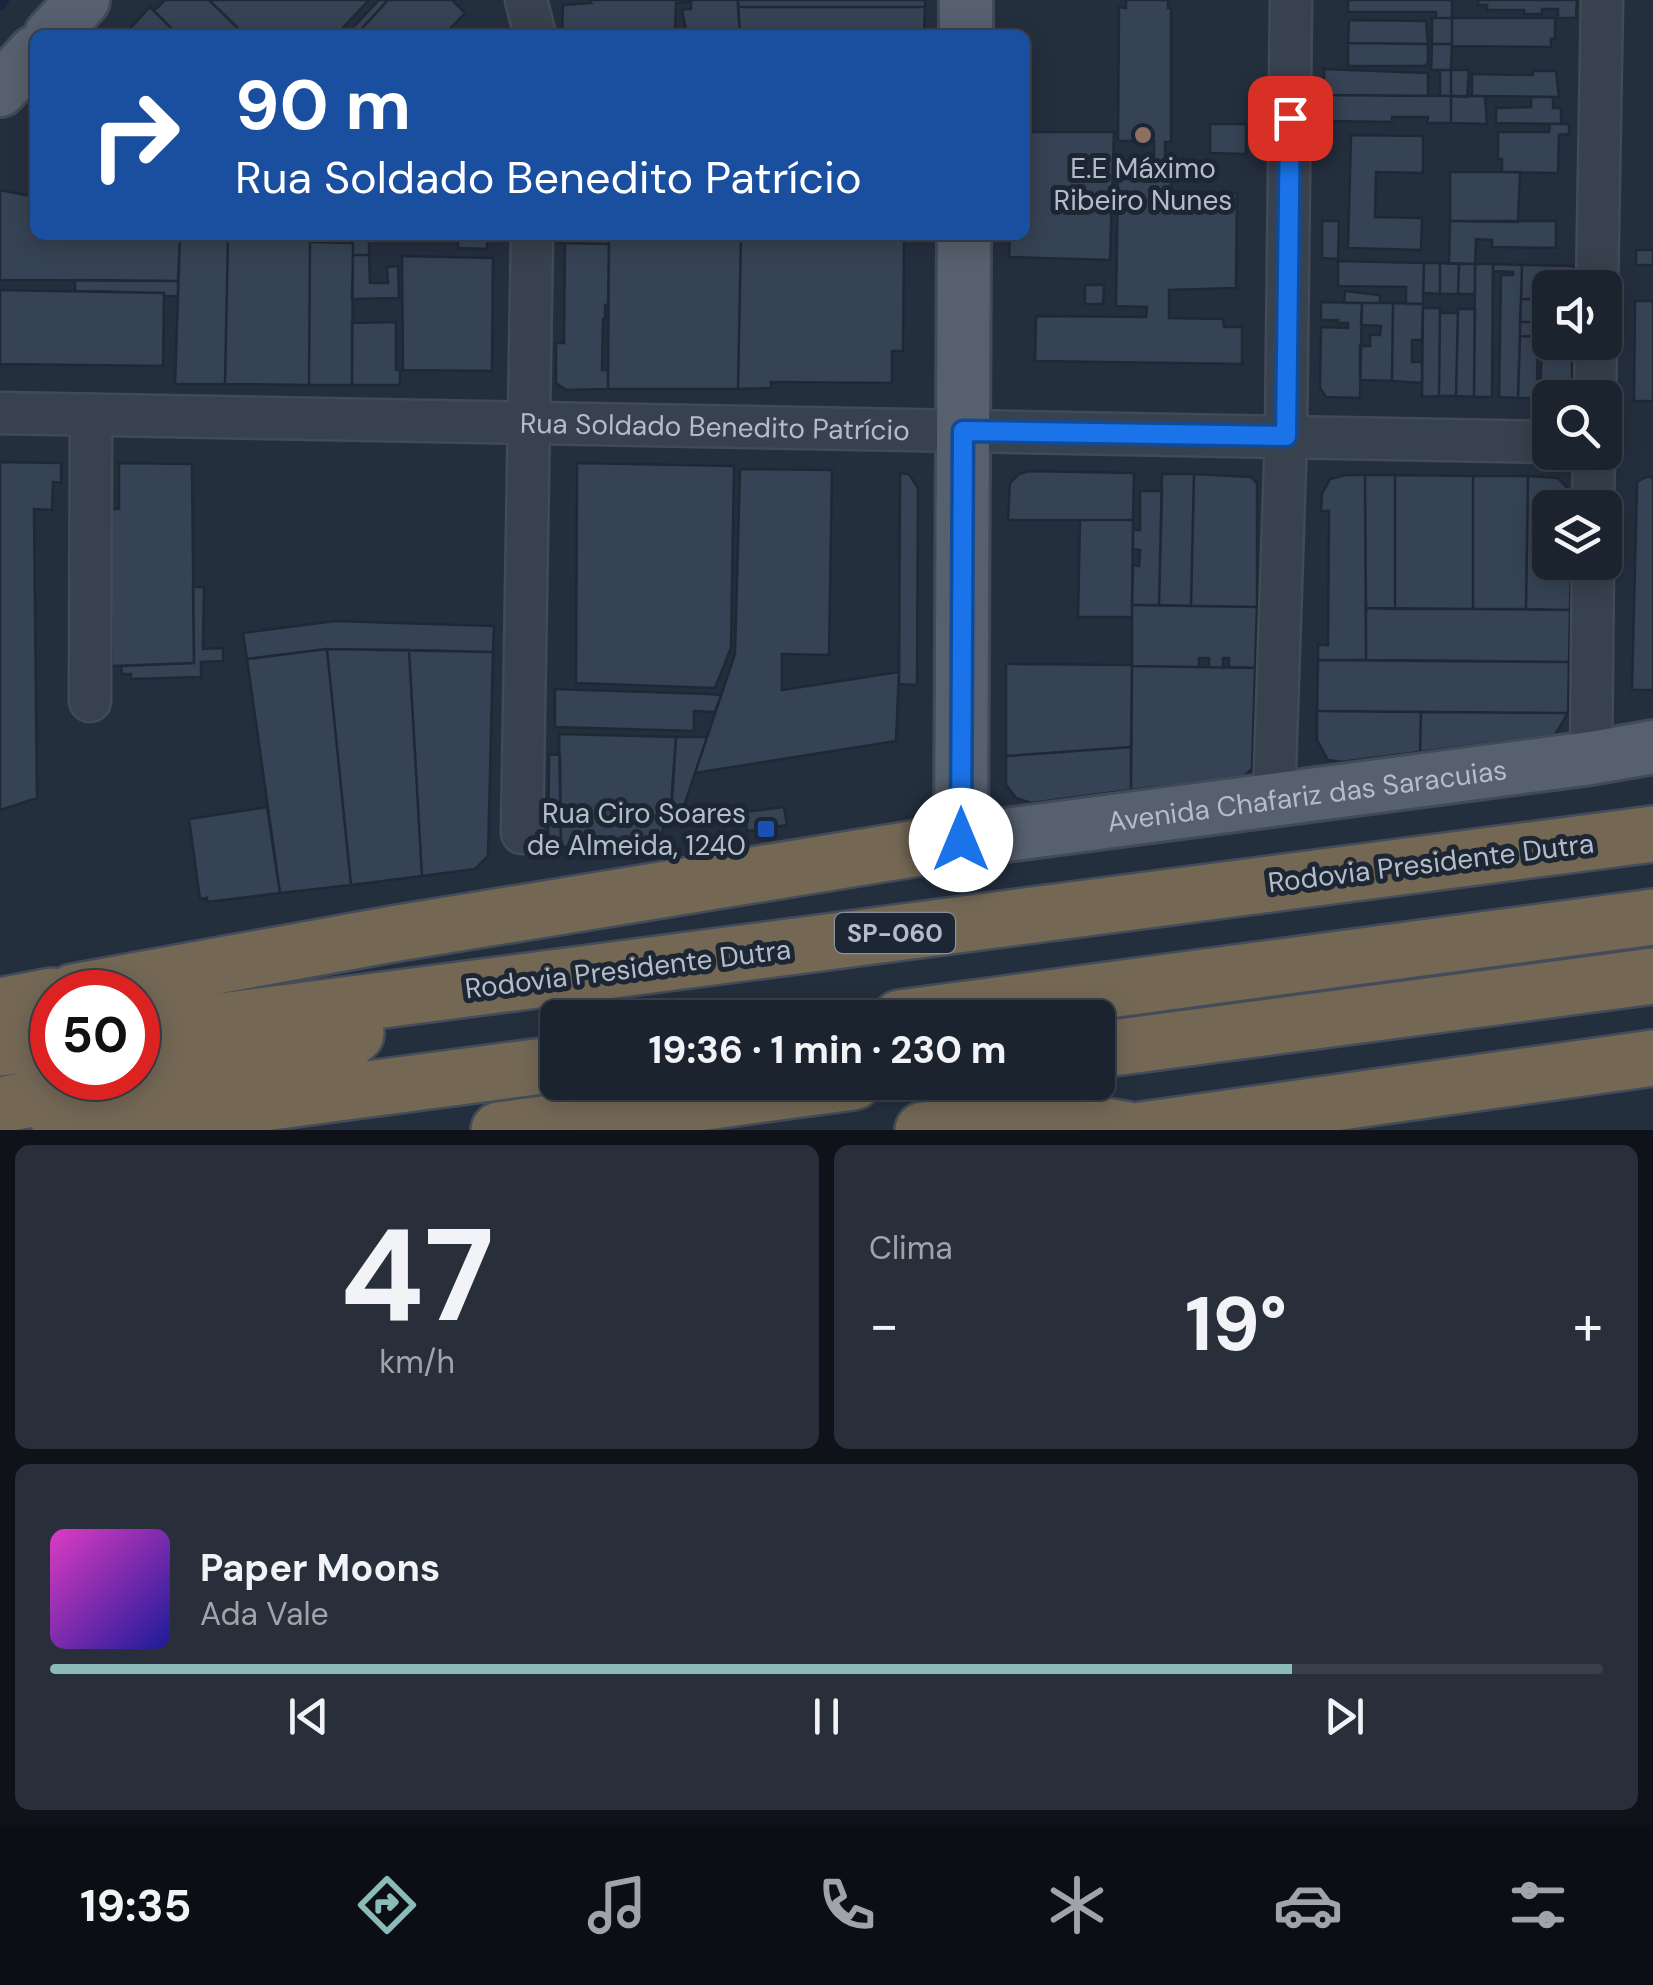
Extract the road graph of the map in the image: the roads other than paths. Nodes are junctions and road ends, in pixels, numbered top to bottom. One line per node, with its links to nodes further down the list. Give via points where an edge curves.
1 (83, 0): 6 (main road)
2 (526, 0): 7 (street)
3 (966, 0): 8 (main road)
4 (1291, 0): 18 (street)
5 (1602, 0): 13 (street)
6 (55, 30)
7 (534, 30)
8 (966, 30)
9 (30, 57): 10 (main road)
10 (0, 90)
11 (532, 240): 16 (street)
12 (964, 240): 17 (main road)
13 (1596, 270)
14 (0, 413): 15 (street, Rua Soldado Benedito Patrício)
15 (91, 415): 16 (street, Rua Soldado Benedito Patrício); 21 (street)
16 (528, 421): 17 (street, Rua Soldado Benedito Patrício); 25 (street)
17 (963, 431): 18 (street, Rua Soldado Benedito Patrício); 27 (main road)
18 (1286, 436): 19 (street, Rua Soldado Benedito Patrício); 24 (street)
19 (1532, 442)
20 (1592, 580): 23 (street)
21 (90, 701)
22 (1653, 747): 23 (main road, Avenida Chafariz das Saracuias)
23 (1591, 758): 24 (main road, Avenida Chafariz das Saracuias)
24 (1274, 800): 27 (main road, Avenida Chafariz das Saracuias)
25 (522, 834)
26 (1653, 834): 31 (highway, Rodovia Presidente Dutra / SP-060)
27 (961, 840): 29 (highway)
28 (1653, 917): 33 (highway)
29 (160, 976)
30 (1653, 976): 38 (highway)
31 (396, 999): 35 (highway, Rodovia Presidente Dutra / SP-060); 42 (highway, via 348,1041)
32 (30, 1000): 34 (highway)
33 (1034, 1000)
34 (0, 1006)
35 (160, 1029)
36 (30, 1045): 37 (highway)
37 (0, 1048)
38 (1115, 1048)
39 (1653, 1058): 47 (highway)
40 (540, 1066): 43 (highway)
41 (720, 1100): 44 (highway)
42 (0, 1105)
43 (60, 1130)
44 (499, 1130)
45 (923, 1130): 46 (highway, via 1054,1117)
46 (1129, 1130)
47 (1142, 1130)

